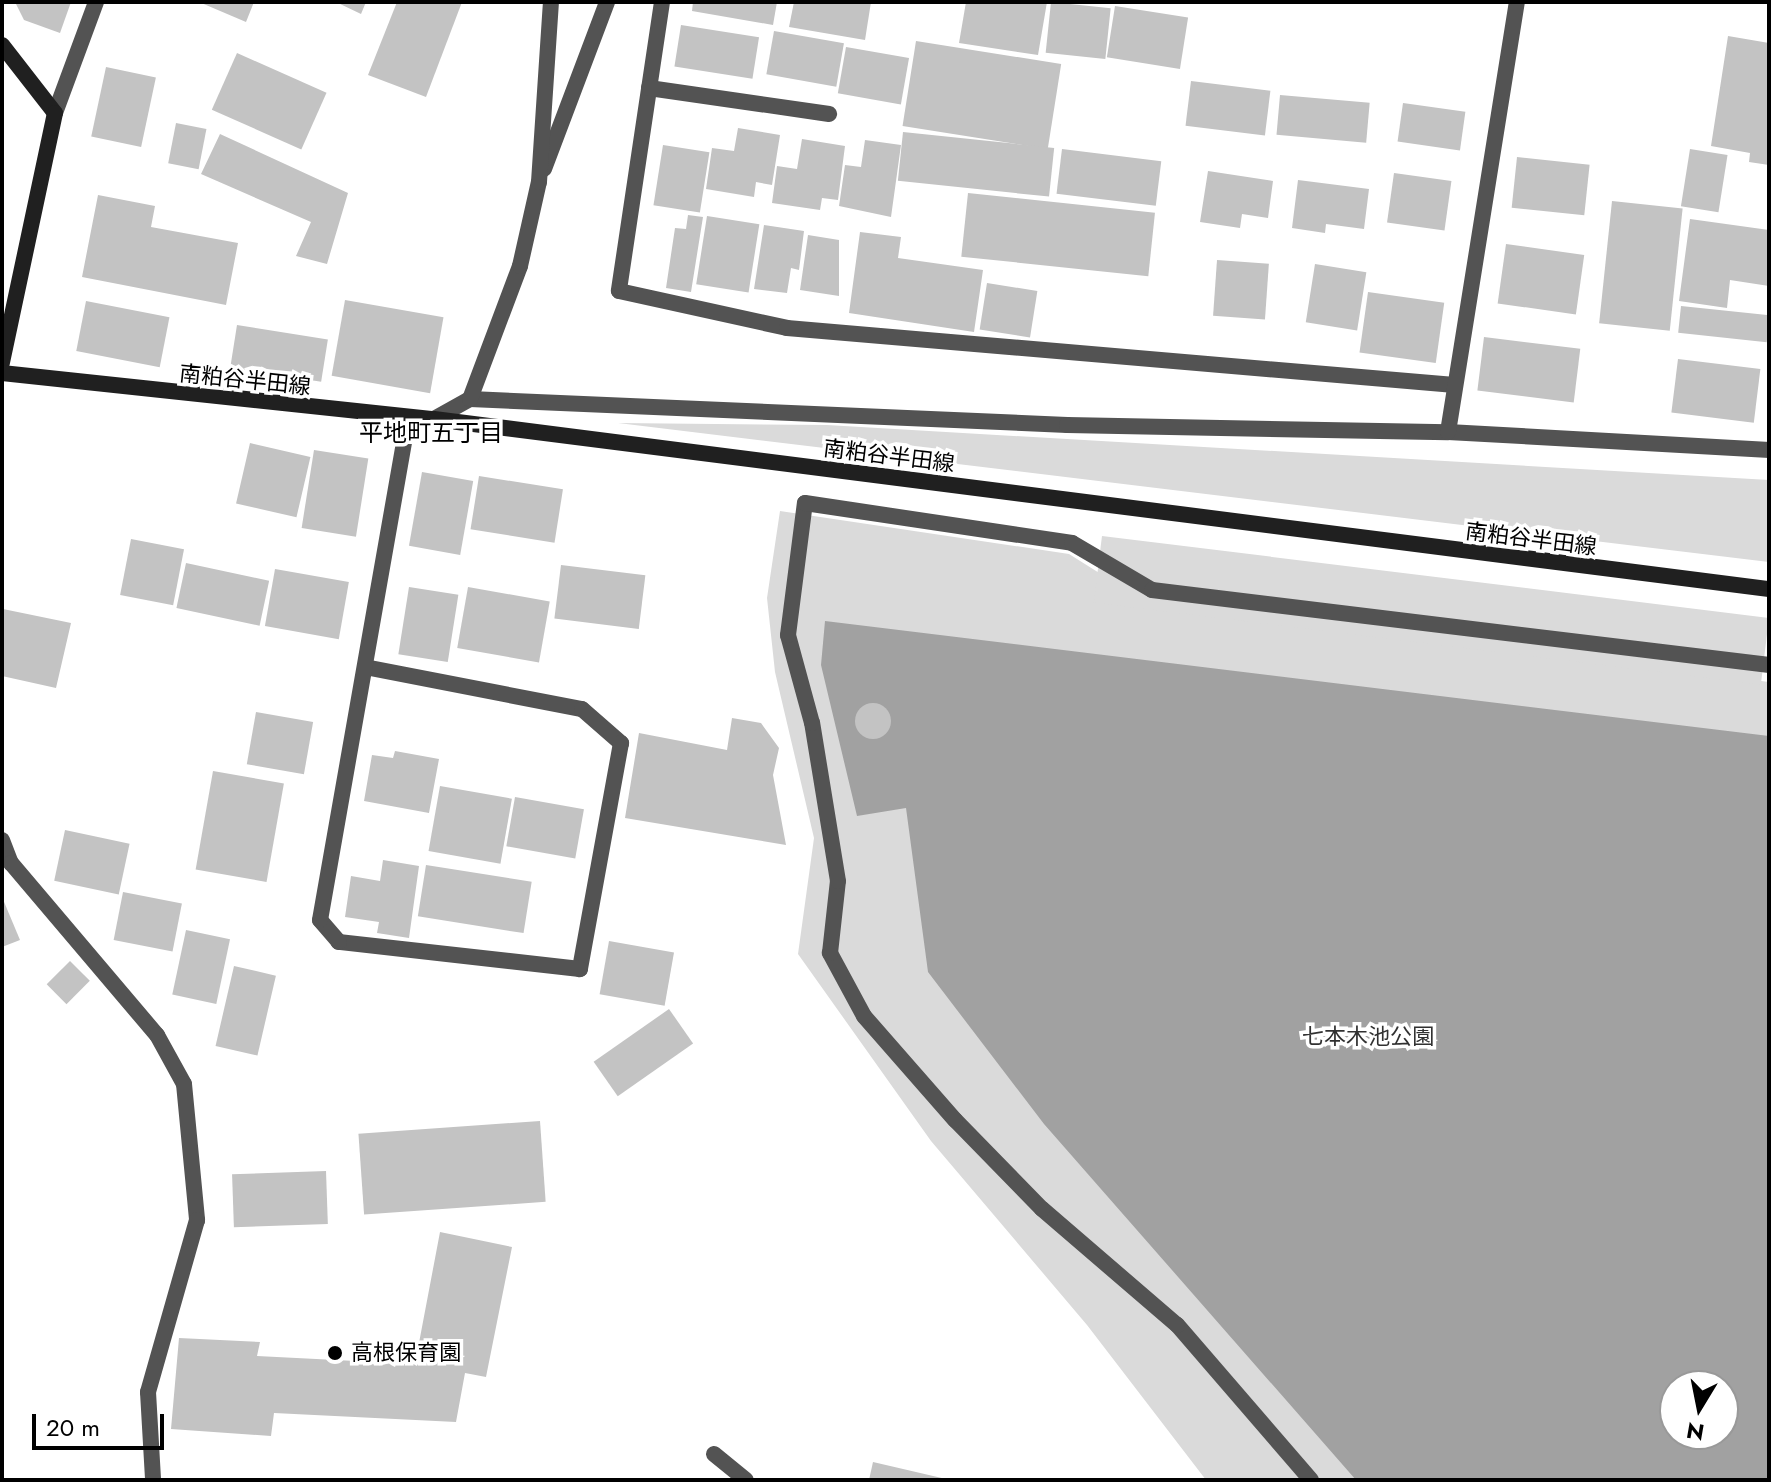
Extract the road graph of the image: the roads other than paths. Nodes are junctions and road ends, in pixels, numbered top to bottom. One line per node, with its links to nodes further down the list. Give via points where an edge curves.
1 (96, 2): 8 (street)
2 (551, 2): 10 (street)
3 (607, 2): 10 (street)
4 (662, 2): 7 (street)
5 (1517, 2): 13 (street)
6 (2, 45): 8 (main road)
7 (649, 88): 9 (street); 13 (street, via 619,291 787,328)
8 (55, 113): 11 (main road)
9 (829, 114)
10 (539, 182): 14 (street, via 520,266)
11 (2, 363)
12 (2, 373): 16 (main road, 南粕谷半田線)
13 (1455, 385): 17 (street)
14 (470, 399): 15 (street); 17 (street, via 1067,425)
15 (434, 419): 16 (main road, 南粕谷半田線); 19 (main road, 南粕谷半田線)
16 (408, 420): 21 (street)
17 (1448, 432): 18 (street)
18 (1769, 450)
19 (1769, 589)
20 (1769, 665): 26 (street, via 1152,590 1072,543 805,503 788,635 812,723 838,881 830,953 864,1016 955,1120 1042,1209 1177,1325)
21 (365, 667): 21 (street, via 320,920 339,942 580,969 621,743 582,709)
22 (2, 840): 24 (street, via 11,863 157,1035 184,1084 197,1220 148,1392)
23 (714, 1454): 25 (street)
24 (153, 1480)
25 (746, 1480)
26 (1311, 1480)

